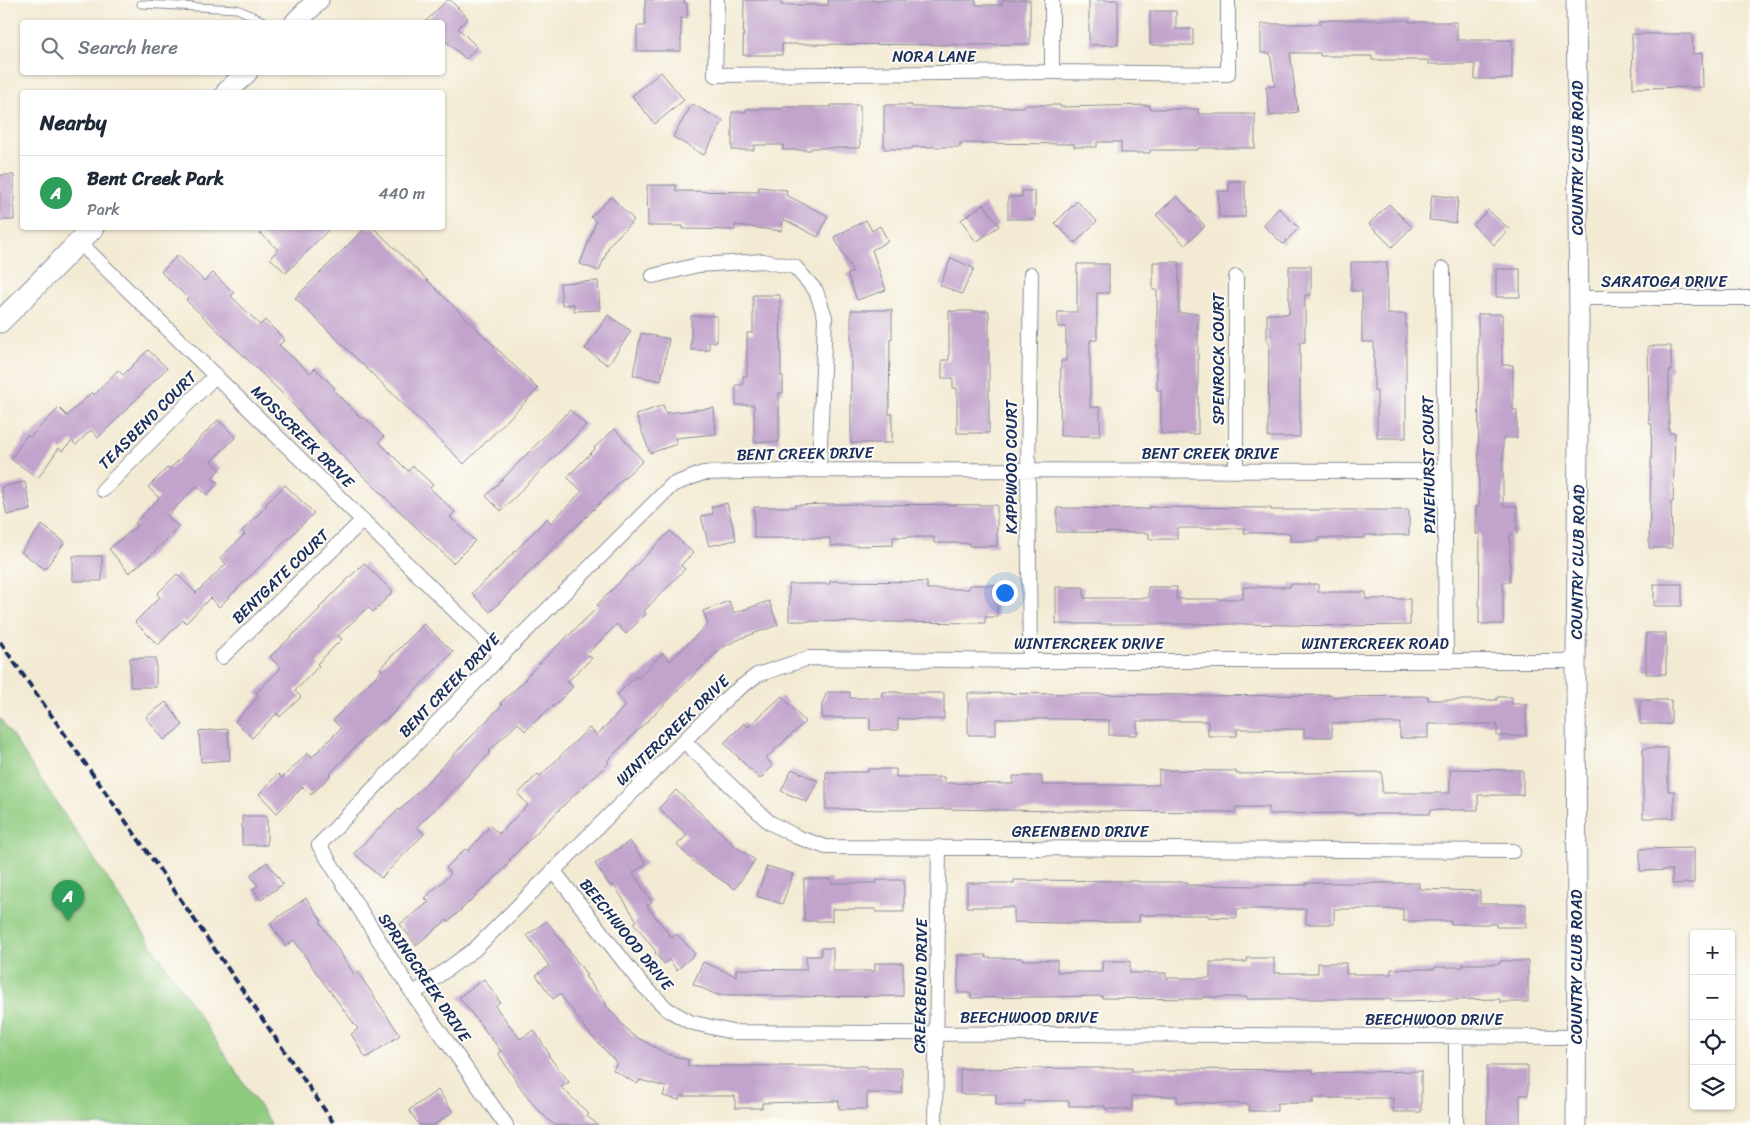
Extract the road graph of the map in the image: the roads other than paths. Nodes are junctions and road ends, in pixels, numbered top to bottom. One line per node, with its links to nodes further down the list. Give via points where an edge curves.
1 (318, 0): 8 (main road)
2 (717, 0): 9 (street, NORA LANE, via 715,75)
3 (1052, 0): 9 (street)
4 (1228, 0): 9 (street, NORA LANE, via 1228,74)
5 (1576, 0): 15 (main road, COUNTRY CLUB ROAD)
6 (141, 4): 7 (lane, via 237,9)
7 (262, 20)
8 (298, 20)
9 (1052, 72)
10 (86, 235): 17 (main road); 18 (street, MOSSCREEK DRIVE)
11 (1443, 269): 22 (street, PINEHURST COURT)
12 (1031, 274): 20 (street, KAPPWOOD COURT)
13 (653, 276): 19 (street, via 698,265 763,261 795,267 816,291 825,317)
14 (1236, 277): 21 (street, SPENROCK COURT)
15 (1578, 298): 16 (street, SARATOGA DRIVE); 30 (main road, COUNTRY CLUB ROAD)
16 (1750, 298)
17 (0, 322)
18 (216, 375): 23 (street, TEASBEND COURT); 24 (street, MOSSCREEK DRIVE)
19 (819, 470): 20 (street, BENT CREEK DRIVE); 25 (street, BENT CREEK DRIVE, via 703,473 672,485)
20 (1028, 470): 21 (street, BENT CREEK DRIVE); 27 (street, KAPPWOOD COURT)
21 (1236, 470): 22 (street, BENT CREEK DRIVE)
22 (1446, 470): 29 (street, PINEHURST COURT)
23 (102, 490)
24 (363, 520): 25 (street, MOSSCREEK DRIVE); 26 (street, BENTGATE COURT)
25 (502, 656): 32 (street, BENT CREEK DRIVE)
26 (222, 657)
27 (1030, 661): 28 (street, WINTERCREEK DRIVE); 31 (street, WINTERCREEK DRIVE, via 810,658 757,675 729,696)
28 (1174, 661): 29 (street, WINTERCREEK ROAD)
29 (1446, 661): 30 (street, WINTERCREEK ROAD)
30 (1576, 661): 39 (main road, COUNTRY CLUB ROAD)
31 (684, 741): 33 (street, GREENBEND DRIVE, via 769,822 796,837 826,847); 35 (street, WINTERCREEK DRIVE)
32 (319, 845): 36 (street, SPRINGCREEK DRIVE)
33 (939, 847): 34 (street, GREENBEND DRIVE); 37 (street, CREEKBEND DRIVE)
34 (1513, 851)
35 (553, 870): 36 (street, WINTERCREEK DRIVE, via 475,949); 37 (street, BEECHWOOD DRIVE, via 639,982 667,1009 690,1022 732,1032)
36 (413, 994): 40 (street, SPRINGCREEK DRIVE)
37 (937, 1034): 38 (street, BEECHWOOD DRIVE); 41 (street, CREEKBEND DRIVE)
38 (1456, 1037): 39 (street, BEECHWOOD DRIVE); 42 (street)
39 (1576, 1037): 43 (main road, COUNTRY CLUB ROAD)
40 (506, 1125)
41 (935, 1125)
42 (1456, 1125)
43 (1576, 1125)

